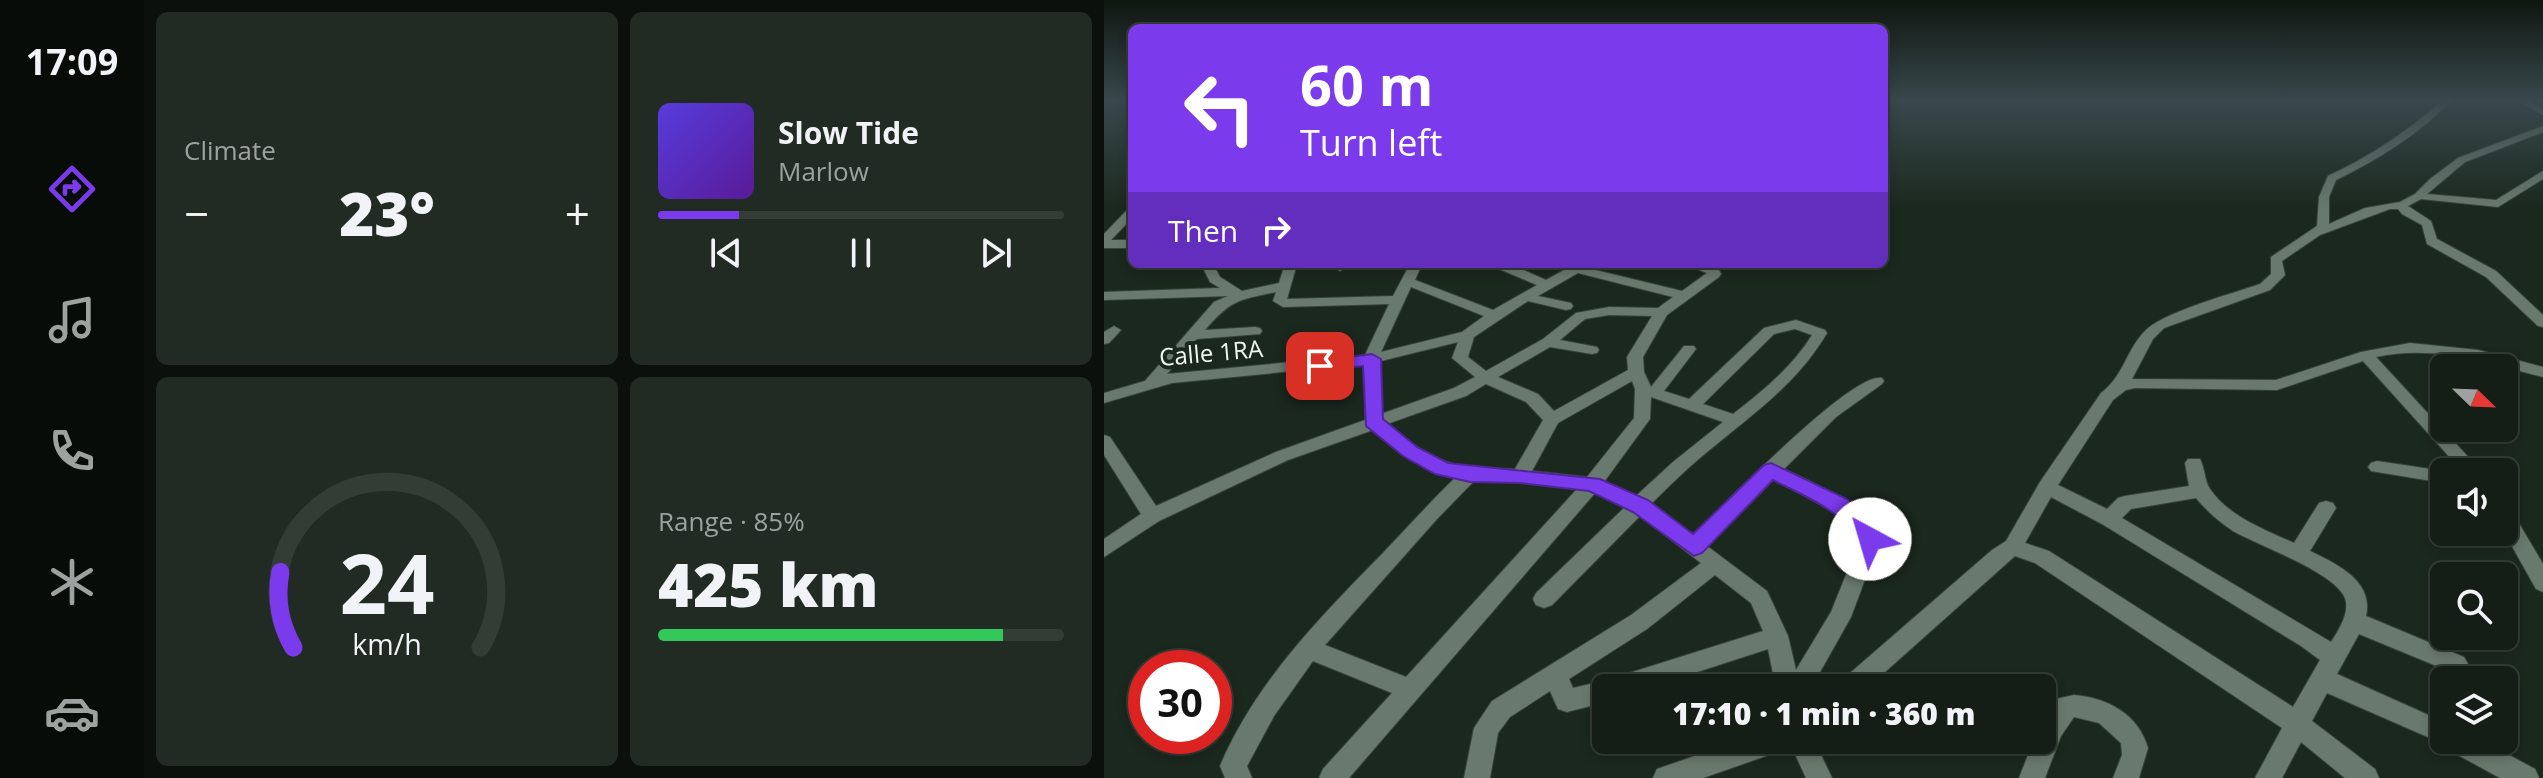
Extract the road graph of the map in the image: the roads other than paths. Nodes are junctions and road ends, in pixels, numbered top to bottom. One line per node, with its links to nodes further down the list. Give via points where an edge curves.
1 (2404, 136): 7 (street, via 2332,178)
2 (2518, 136): 4 (street, via 2482,147 2435,178)
3 (2543, 174): 4 (street, via 2498,204)
4 (2419, 196): 5 (street)
5 (2402, 205): 7 (street, via 2372,207); 27 (street, via 2427,223 2431,241 2491,274)
6 (1128, 215): 8 (street)
7 (2320, 231): 41 (street, via 2275,260 2278,275 2265,287 2159,325)
8 (1104, 242): 9 (street)
9 (1128, 244)
10 (1209, 268): 19 (street)
11 (1290, 268): 18 (street)
12 (1509, 268): 17 (street)
13 (1578, 268): 17 (street)
14 (1584, 268): 20 (street)
15 (1708, 268): 20 (street, via 1714,274)
16 (1413, 273): 23 (street); 26 (street)
17 (1547, 285): 22 (street)
18 (1285, 286): 19 (street); 23 (street, via 1280,301 1290,304)
19 (1235, 294): 21 (street); 29 (street)
20 (1682, 295): 25 (street)
21 (1104, 296)
22 (1526, 297): 24 (street); 26 (street)
23 (1397, 300): 35 (street)
24 (1566, 306)
25 (1661, 312): 31 (street, via 1587,315); 40 (street, via 1635,357)
26 (1494, 315): 30 (street)
27 (2543, 323)
28 (1255, 331): 29 (street)
29 (1194, 335): 38 (street)
30 (1467, 335): 35 (street, Calle 1RA); 37 (street, via 1459,357)
31 (1548, 342): 33 (street); 37 (street)
32 (1689, 349): 40 (street)
33 (1592, 350)
34 (2366, 355): 36 (street, via 2416,348 2451,351); 41 (street, via 2277,385 2148,382); 48 (street)
35 (1372, 359): 38 (street, Calle 1RA); 46 (street)
36 (2543, 372)
37 (1486, 378): 44 (street, via 1532,398); 46 (street, via 1453,395)
38 (1153, 381): 42 (street, Calle 1RA)
39 (1876, 381): 51 (street, via 1830,413)
40 (1644, 385): 43 (street); 44 (street); 55 (street, via 1642,419)
41 (2120, 387): 56 (street, via 2107,397)
42 (1104, 398)
43 (1692, 406): 45 (street); 45 (street, via 1769,331 1796,324 1820,333 1798,366)
44 (1552, 419): 54 (street)
45 (1735, 420): 58 (street)
46 (1373, 421): 52 (street, via 1410,452 1442,469); 60 (street)
47 (1106, 449): 60 (street)
48 (2460, 458)
49 (2194, 463): 57 (street)
50 (2377, 467): 53 (street)
51 (1771, 470): 63 (street); 77 (street, via 1839,505 1860,522 1870,539 1843,611)
52 (1470, 475): 54 (street); 72 (street, via 1337,612)
53 (2430, 475)
54 (1520, 476): 55 (street)
55 (1592, 484): 58 (street); 80 (street)
56 (2047, 487): 61 (street); 64 (street)
57 (2197, 491): 61 (street, via 2125,503); 66 (street, via 2213,509)
58 (1641, 506): 63 (street); 69 (street)
59 (2326, 508): 66 (street)
60 (1152, 516): 65 (street)
61 (2109, 519): 74 (street, via 2309,639)
62 (2518, 539): 68 (street)
63 (1694, 547): 67 (street)
64 (2013, 547): 78 (street); 82 (street, via 2042,557)
65 (1104, 549)
66 (2298, 554): 70 (street, via 2354,592)
67 (1716, 563): 71 (street, via 1759,597); 79 (street, via 1639,622)
68 (2543, 583)
69 (1544, 599)
70 (2353, 621): 73 (street); 74 (street)
71 (1777, 636): 75 (street); 76 (street)
72 (1309, 649): 80 (street); 87 (street, via 1245,741 1233,766)
73 (2456, 664)
74 (2327, 668): 82 (street); 83 (street)
75 (1659, 674)
76 (1785, 674)
77 (1807, 674)
78 (1866, 674)
79 (1555, 675): 81 (street, via 1567,701); 89 (street, via 1501,709 1486,728)
80 (1409, 689): 88 (street)
81 (1592, 695)
82 (2296, 723): 94 (street); 95 (street)
83 (2430, 726)
84 (1736, 754): 90 (street)
85 (1808, 754): 91 (street)
86 (2482, 754): 96 (street)
87 (1239, 778)
88 (1332, 778)
89 (1477, 778)
90 (1666, 778)
91 (1819, 778)
92 (2032, 778): 93 (street, via 2065,707 2078,704 2105,714 2133,737 2136,751)
93 (2126, 778)
94 (2268, 778)
95 (2366, 778)
96 (2526, 778)

